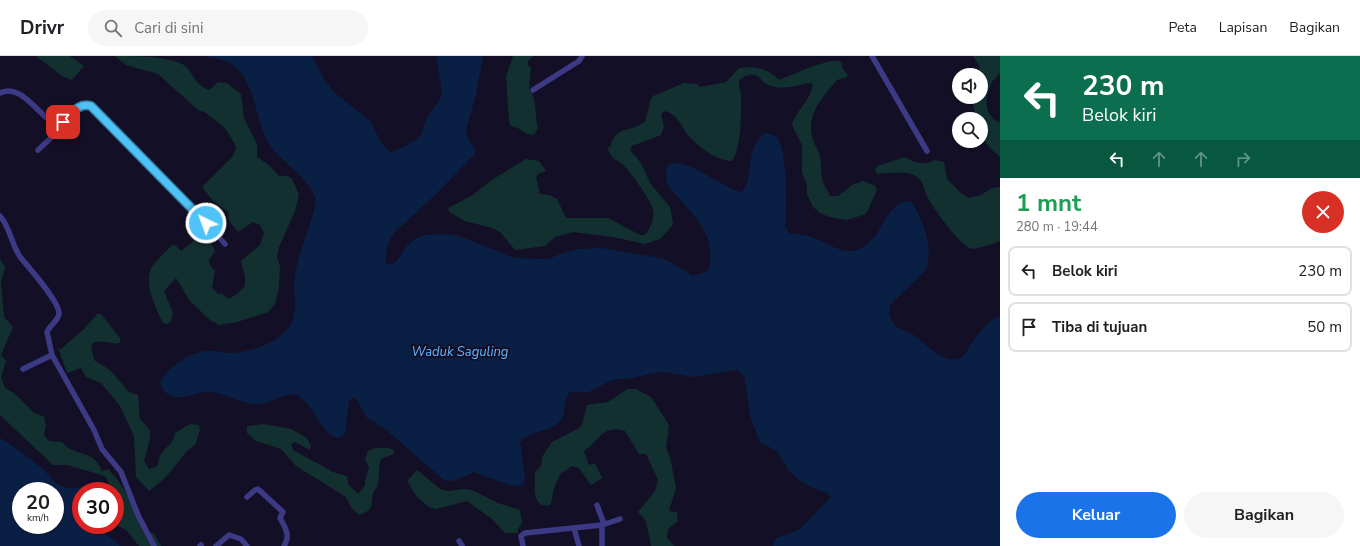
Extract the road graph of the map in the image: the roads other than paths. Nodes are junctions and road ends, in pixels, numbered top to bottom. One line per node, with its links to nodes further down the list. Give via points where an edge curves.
1 (582, 56): 3 (street, via 579,62)
2 (872, 56): 7 (street)
3 (533, 90)
4 (0, 92): 5 (street, via 17,92)
5 (58, 127): 6 (street, via 55,134); 9 (street, via 75,109 91,106)
6 (38, 150)
7 (927, 151)
8 (0, 216): 10 (street, via 8,228 15,250 39,280 58,311 58,317 48,332)
9 (225, 244)
10 (52, 355): 11 (street); 17 (street, via 102,449 121,472)
11 (23, 369)
12 (247, 497): 20 (street, via 258,490 283,512 280,518 286,526 287,536)
13 (597, 505): 15 (street)
14 (620, 519): 15 (street)
15 (603, 524): 16 (street); 23 (street)
16 (574, 528): 21 (street, via 525,532 521,536); 22 (street)
17 (154, 546)
18 (216, 546): 19 (street, via 229,535 241,538)
19 (247, 546)
20 (284, 546)
21 (523, 546)
22 (579, 546)
23 (602, 546)

